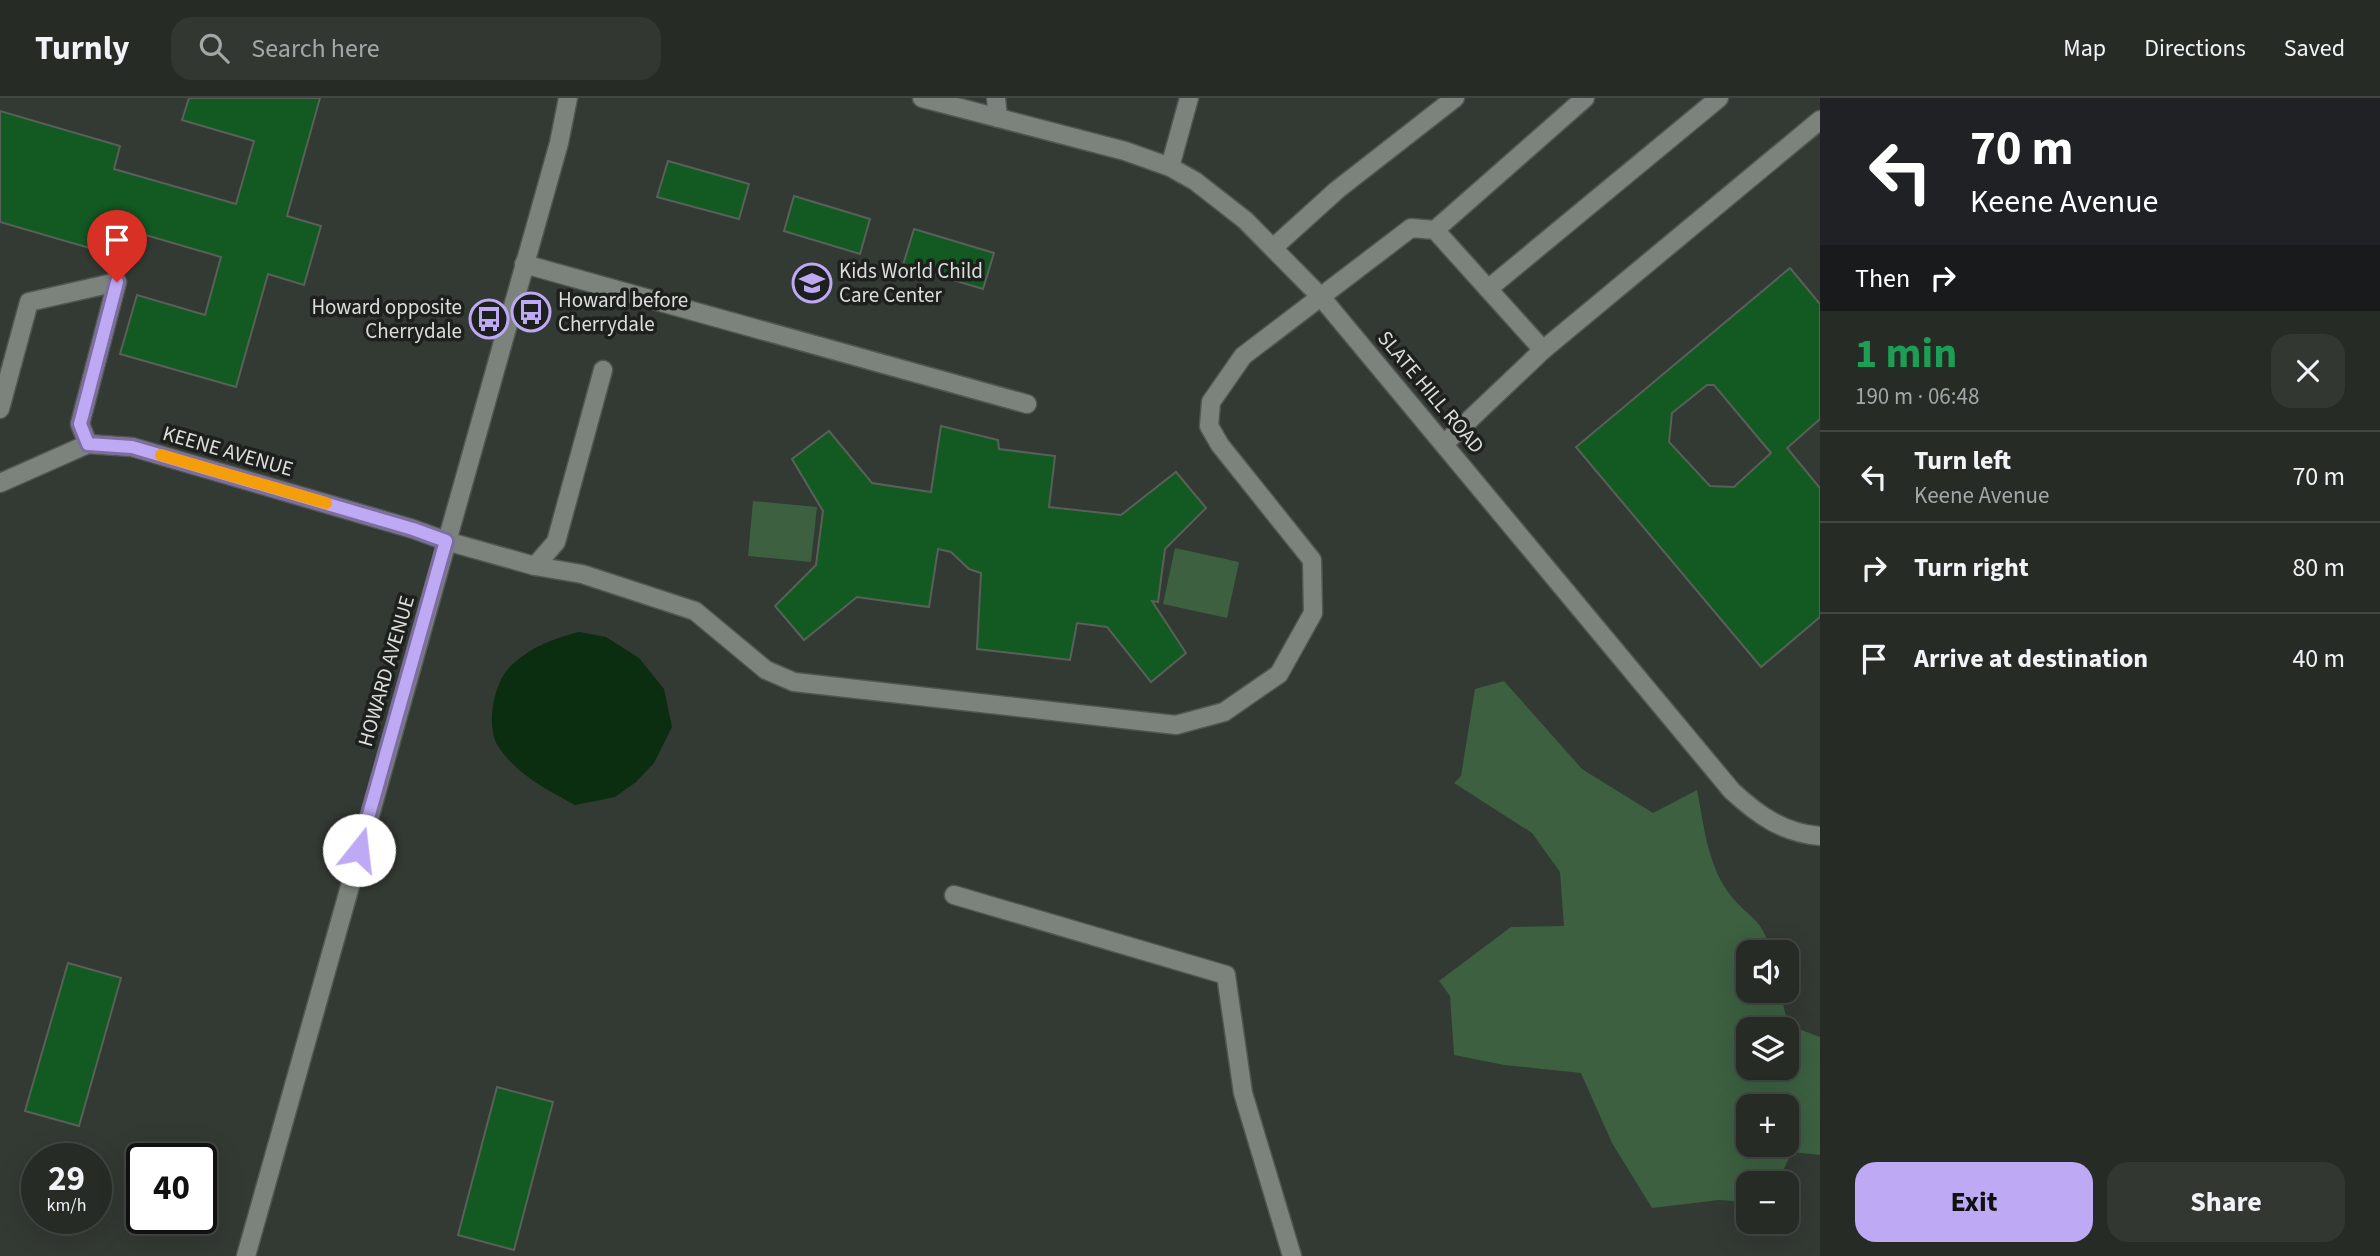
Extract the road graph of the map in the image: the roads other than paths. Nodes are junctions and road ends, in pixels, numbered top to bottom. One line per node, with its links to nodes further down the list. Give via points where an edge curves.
1 (568, 98): 13 (street, HOWARD AVENUE)
2 (922, 98): 8 (street, SLATE HILL ROAD)
3 (996, 98): 8 (street)
4 (1189, 98): 10 (street)
5 (1455, 98): 12 (street, via 1336,190)
6 (1585, 98): 11 (street)
7 (1719, 98): 14 (street)
8 (998, 118): 10 (street, SLATE HILL ROAD)
9 (1820, 120): 16 (street)
10 (1170, 167): 12 (street, SLATE HILL ROAD, via 1220,200)
11 (1435, 230): 14 (street); 15 (street, KEENE AVENUE, via 1411,228)
12 (1274, 247): 15 (street, SLATE HILL ROAD)
13 (524, 264): 18 (street); 23 (street, HOWARD AVENUE)
14 (1488, 289): 16 (street)
15 (1321, 297): 20 (street, SLATE HILL ROAD); 24 (street, KEENE AVENUE, via 1243,356 1211,402 1209,426 1220,445 1312,560 1312,613 1279,674 1224,712 1176,725 794,682 766,670 695,611 582,574)
16 (1543, 350): 20 (street)
17 (603, 370): 24 (street, via 556,542)
18 (1027, 404)
19 (0, 409): 21 (street, via 29,302 117,282 80,424)
20 (1445, 443): 25 (street, SLATE HILL ROAD, via 1732,790 1766,820)
21 (88, 444): 22 (street, KEENE AVENUE); 23 (street, KEENE AVENUE, via 132,447)
22 (0, 483)
23 (446, 541): 24 (street, KEENE AVENUE); 27 (street, HOWARD AVENUE)
24 (535, 566)
25 (1820, 836)
26 (954, 895): 28 (street, via 1226,975 1244,1094)
27 (246, 1256)
28 (1292, 1256)

